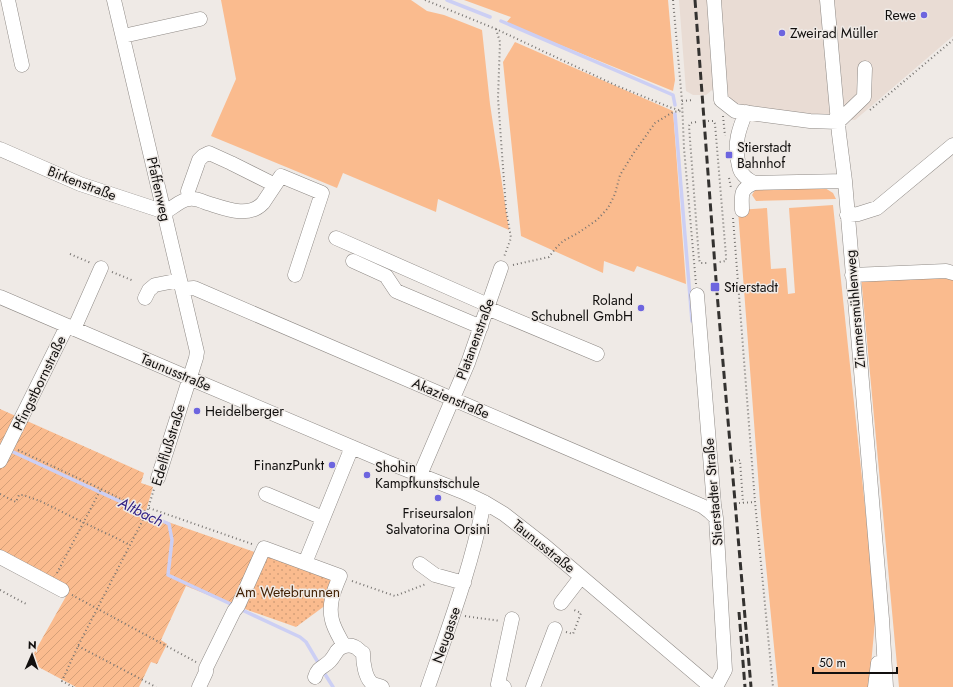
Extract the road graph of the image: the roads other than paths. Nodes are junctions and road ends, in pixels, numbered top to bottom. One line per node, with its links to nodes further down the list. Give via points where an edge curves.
1 (8, 0): 7 (street)
2 (114, 0): 6 (street, Pfaffenweg)
3 (714, 0): 9 (street, via 721,100 735,111)
4 (827, 0): 10 (street, Zimmersmühlenweg)
5 (200, 19): 6 (street)
6 (123, 36): 17 (street, Pfaffenweg)
7 (22, 65)
8 (865, 68): 10 (street, via 864,97)
9 (746, 112): 10 (street, via 810,121); 14 (street, via 738,131 736,155 741,172)
10 (838, 122): 13 (street, Zimmersmühlenweg)
11 (953, 145): 19 (street, via 877,208)
12 (0, 149): 17 (street, Birkenstraße, via 80,184)
13 (844, 181): 14 (street); 19 (street, Zimmersmühlenweg)
14 (754, 183): 18 (street, via 746,187 742,194)
15 (275, 184): 16 (street, via 262,204 247,211 238,212); 16 (street, via 209,153 199,160 188,191); 26 (street, via 281,176 322,193)
16 (189, 199): 17 (street)
17 (165, 212): 27 (street, Pfaffenweg)
18 (737, 214)
19 (847, 215): 25 (street, Zimmersmühlenweg)
20 (336, 238): 31 (street)
21 (354, 261): 32 (street, via 386,276 396,291)
22 (101, 268): 33 (street, Pfingstbornstraße)
23 (501, 268): 31 (street, Platanenstraße)
24 (953, 273): 25 (street, via 946,271)
25 (852, 274): 52 (street, Zimmersmühlenweg)
26 (295, 275)
27 (181, 285): 30 (street, Akazienstraße, via 155,285); 35 (street, Pfaffenweg, via 197,352); 36 (street, Akazienstraße, via 194,288)
28 (697, 295): 44 (street, Stierstadter Straße)
29 (0, 297): 33 (street, Taunusstraße)
30 (145, 298)
31 (488, 306): 32 (street, Platanenstraße); 34 (street)
32 (481, 327): 36 (street, Platanenstraße)
33 (71, 328): 35 (street, Taunusstraße); 38 (street, Pfingstbornstraße)
34 (597, 354)
35 (189, 378): 37 (street, Taunusstraße); 40 (street, Edelflußstraße)
36 (453, 398): 39 (street, Platanenstraße); 44 (street, Akazienstraße, via 702,506)
37 (352, 447): 39 (street, Taunusstraße); 43 (street)
38 (0, 461)
39 (420, 475): 42 (street, Taunusstraße)
40 (158, 478)
41 (266, 494): 43 (street)
42 (484, 502): 48 (street, Taunusstraße, via 517,523); 49 (street, Neugasse)
43 (323, 518): 46 (street)
44 (716, 518): 63 (street, Stierstadter Straße, via 725,670)
45 (0, 557): 50 (street)
46 (307, 558)
47 (420, 564): 49 (street, via 435,575)
48 (581, 577): 51 (street); 62 (street, Taunusstraße)
49 (464, 583): 59 (street, Neugasse)
50 (57, 587)
51 (561, 603)
52 (882, 619): 64 (street, Zimmersmühlenweg); 65 (street, Zimmersmühlenweg)
53 (512, 621): 60 (street, via 498,684)
54 (555, 629): 61 (street)
55 (344, 646): 56 (street); 57 (street, via 332,620 331,608 332,596 340,576 264,548); 58 (street, via 354,647 363,653 366,674 373,684)
56 (319, 671)
57 (199, 687)
58 (382, 687)
59 (428, 687)
60 (504, 687)
61 (533, 687)
62 (711, 687)
63 (716, 687)
64 (876, 687)
65 (886, 687)

